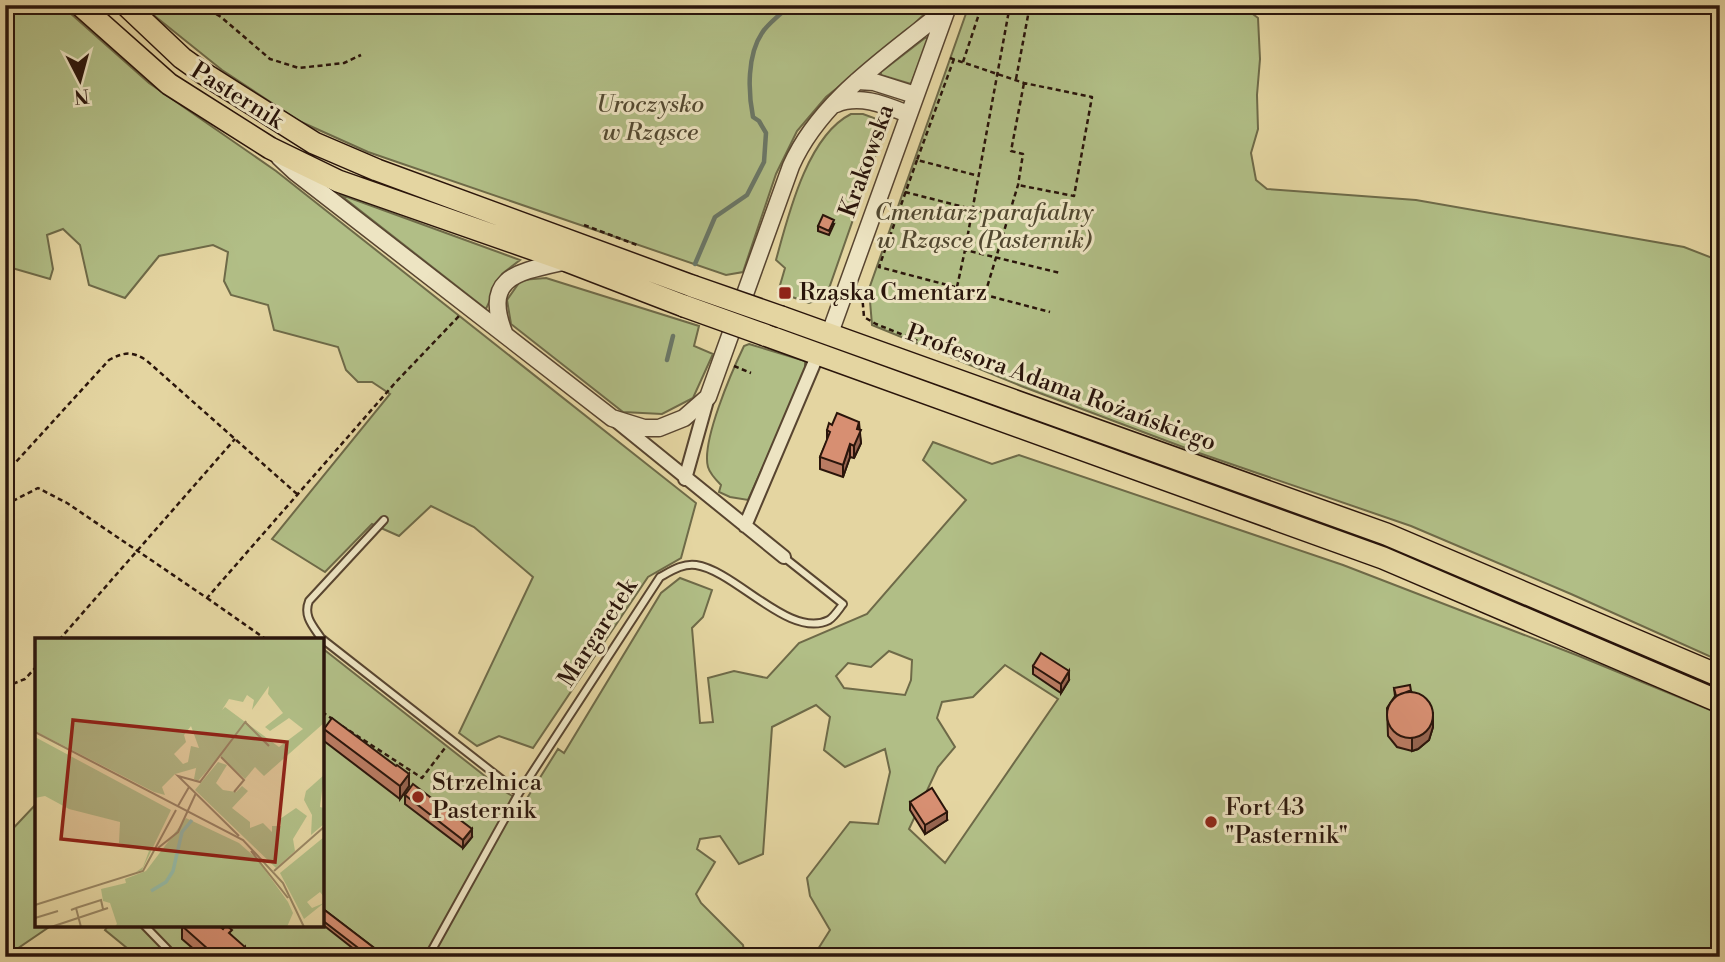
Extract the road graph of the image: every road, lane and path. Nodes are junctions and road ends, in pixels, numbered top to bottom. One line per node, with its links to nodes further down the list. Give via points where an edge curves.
1 (80, 5): 17 (main road, Pasternik, via 169,84)
2 (126, 5): 19 (main road, Pasternik, via 182,58 247,103 314,144)
3 (202, 5): 8 (path, via 270,59 299,68 344,63)
4 (982, 5): 9 (path)
5 (1010, 5): 10 (path)
6 (1030, 5): 11 (path)
7 (948, 7): 12 (street); 14 (street, Krakowska)
8 (361, 55)
9 (963, 62): 10 (path); 18 (path, via 952,58)
10 (997, 75): 11 (path); 20 (path)
11 (1016, 79): 13 (path)
12 (857, 82): 14 (street, via 874,82); 15 (street)
13 (1024, 83): 21 (path, via 1012,151 1023,154); 21 (path, via 1092,97 1074,197)
14 (915, 95): 16 (street, Krakowska)
15 (834, 105): 16 (street, via 862,99); 39 (street, via 816,124 791,166)
16 (908, 114): 34 (street, Krakowska)
17 (270, 148): 23 (main road, Pasternik); 32 (street)
18 (918, 160): 20 (path); 22 (path)
19 (377, 170): 34 (main road, Profesora Adama Rożańskiego, bridge)
20 (979, 176): 24 (path)
21 (1018, 185): 25 (path)
22 (905, 192): 24 (path); 30 (path, via 879,268)
23 (387, 199): 28 (main road, Profesora Adama Rożańskiego)
24 (973, 209): 25 (path); 26 (path)
25 (1007, 218): 27 (path)
26 (965, 250): 27 (path); 30 (path)
27 (996, 256): 29 (path); 31 (path)
28 (566, 261): 35 (street, via 524,271 503,286 496,310); 36 (main road, Profesora Adama Rożańskiego, bridge)
29 (1060, 273)
30 (957, 287): 31 (path)
31 (985, 294): 33 (path)
32 (468, 306): 35 (street); 44 (path)
33 (1050, 312)
34 (830, 333): 56 (main road, Profesora Adama Rożańskiego, via 1386,534)
35 (506, 338): 40 (street)
36 (818, 354): 47 (street); 58 (main road, Profesora Adama Rożańskiego, via 1383,558)
37 (730, 365): 38 (path)
38 (751, 373)
39 (708, 397): 40 (street, via 684,418 659,428); 43 (street)
40 (612, 418): 43 (street, Margaretek)
41 (235, 439): 42 (path, via 146,360 121,353 109,360); 44 (path); 48 (path)
42 (5, 474)
43 (685, 479): 47 (street, Margaretek)
44 (297, 494): 50 (path)
45 (5, 505): 48 (path, via 38,488)
46 (384, 520): 53 (lane, via 309,601 306,614)
47 (745, 526): 49 (street, Margaretek)
48 (138, 551): 50 (path); 51 (path)
49 (784, 557): 61 (lane, Margaretek, via 844,604 830,620 808,624 782,615 732,580 696,565 660,577)
50 (206, 598): 52 (path)
51 (62, 638)
52 (264, 638)
53 (321, 638)
54 (324, 640): 60 (lane)
55 (35, 668): 57 (path, via 25,679)
56 (1720, 676)
57 (5, 687)
58 (1720, 702)
59 (324, 713): 60 (path, via 422,778)
60 (451, 740): 61 (lane)
61 (519, 793): 64 (lane, Margaretek)
62 (146, 927): 63 (lane)
63 (175, 957)
64 (428, 957)

